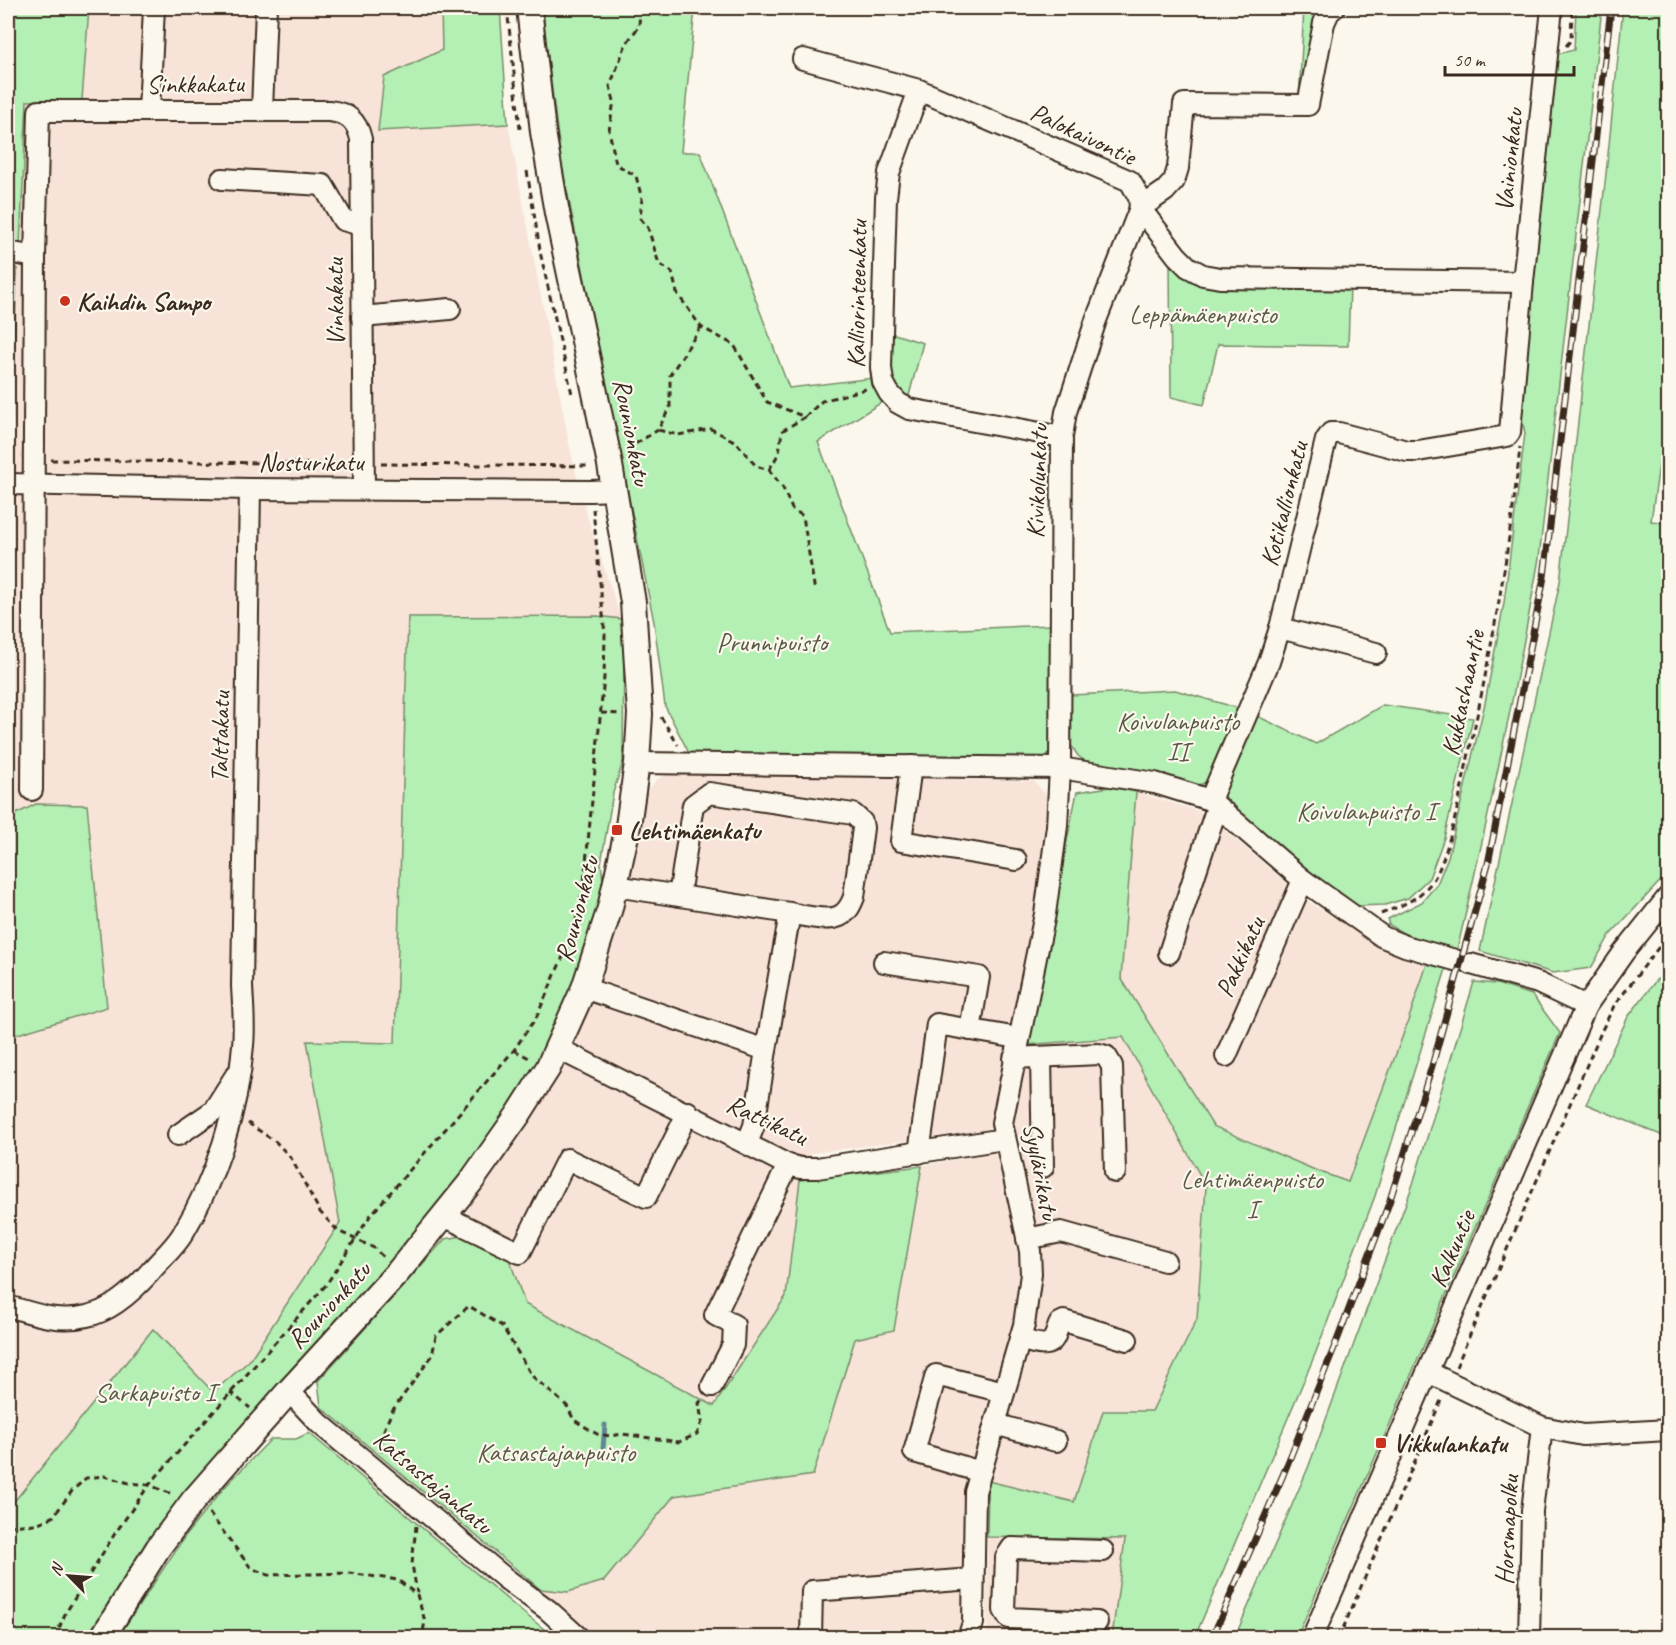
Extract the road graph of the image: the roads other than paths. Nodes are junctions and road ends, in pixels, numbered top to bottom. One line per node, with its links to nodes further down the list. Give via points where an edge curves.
1 (154, 8): 9 (street)
2 (266, 8): 8 (street)
3 (529, 8): 24 (main road, Rounionkatu, via 543,132)
4 (1334, 8): 12 (street, via 1324,23 1308,105 1184,104 1174,181)
5 (1552, 8): 16 (street, Vainionkatu)
6 (803, 59): 7 (street, Palokaivontie)
7 (919, 90): 12 (street, Palokaivontie, via 1130,181); 19 (street, Kalliorinteenkatu, via 889,173 883,382 898,403 909,409)
8 (262, 110): 9 (street, Sinkkakatu); 10 (street, Sinkkakatu, via 329,111)
9 (148, 111): 15 (street, Sinkkakatu, via 39,111)
10 (351, 118): 13 (street, Vinkakatu, via 361,139)
11 (222, 179): 13 (street, via 322,185 343,220)
12 (1140, 208): 16 (street, Palokaivontie, via 1177,256 1203,275); 19 (street, Kivikolunkatu, via 1096,320)
13 (361, 225): 18 (street, Vinkakatu)
14 (8, 252): 15 (street)
15 (35, 257): 21 (street)
16 (1523, 282): 25 (street, Kotikallionkatu, via 1510,432 1507,436 1418,451 1331,433 1326,440)
17 (450, 309): 18 (street)
18 (362, 317): 23 (street, Vinkakatu)
19 (1062, 436): 29 (street, Kivikolunkatu)
20 (8, 484): 21 (street, Nosturikatu)
21 (34, 484): 22 (street, Nosturikatu); 30 (street)
22 (250, 489): 23 (street, Nosturikatu); 49 (street, Talttakatu)
23 (364, 489): 24 (street, Nosturikatu)
24 (603, 490): 27 (main road, Rounionkatu, via 633,602 640,714)
25 (1281, 628): 26 (street); 31 (street, Kotikallionkatu)
26 (1376, 653)
27 (637, 763): 28 (street); 34 (main road, Rounionkatu)
28 (911, 766): 29 (street); 32 (street, via 901,841)
29 (1060, 768): 31 (street, via 1155,783); 43 (street, Syylärikatu, via 1045,914)
30 (32, 790)
31 (1214, 803): 33 (street); 38 (street, Kotikallionkatu)
32 (1016, 860)
33 (1303, 880): 41 (street, via 1383,937 1538,983); 46 (street, Pakkikatu)
34 (615, 886): 35 (street); 40 (main road, Rounionkatu)
35 (679, 896): 37 (street); 37 (street, via 693,805 709,793 858,817 864,828 851,906 838,917 828,919)
36 (1668, 897): 41 (street, Kalkuntie)
37 (790, 913): 45 (street)
38 (1169, 953)
39 (884, 962): 42 (street, via 979,977)
40 (584, 988): 44 (main road, Rounionkatu); 45 (street)
41 (1586, 1006): 64 (street, Kalkuntie)
42 (970, 1030): 43 (street); 54 (street, via 937,1024)
43 (1018, 1038): 48 (street, Syylärikatu)
44 (557, 1048): 50 (street, Rattikatu); 58 (main road, Rounionkatu, via 518,1115)
45 (766, 1050): 53 (street, via 754,1126)
46 (1226, 1056)
47 (1041, 1057): 48 (street); 56 (street); 57 (street, via 1100,1054 1110,1060)
48 (1014, 1058): 52 (street, Syylärikatu, via 1002,1123)
49 (241, 1067): 51 (street, via 213,1111); 61 (street, Talttakatu, via 232,1113 209,1183 181,1236 140,1283 117,1303 88,1316 52,1319)
50 (688, 1113): 53 (street, Rattikatu); 58 (street, via 646,1197 567,1159 520,1253)
51 (178, 1135)
52 (1004, 1139): 54 (street, Rattikatu); 59 (street, Syylärikatu)
53 (747, 1143): 55 (street, Rattikatu)
54 (919, 1153): 55 (street, Rattikatu, via 817,1168)
55 (788, 1165): 65 (street, via 715,1315 734,1324 733,1345)
56 (1043, 1167)
57 (1114, 1172)
58 (444, 1216): 66 (main road, Rounionkatu)
59 (1027, 1239): 60 (street, via 1061,1232); 62 (street, Syylärikatu, via 1031,1274)
60 (1165, 1261)
61 (8, 1306)
62 (1020, 1339): 63 (street, via 1048,1344 1064,1322); 67 (street, Syylärikatu)
63 (1127, 1340)
64 (1428, 1372): 69 (street); 82 (street, Kalkuntie)
65 (712, 1386)
66 (289, 1391): 78 (main road, Rounionkatu, via 193,1501 158,1548); 79 (street, Katsastajankatu, via 319,1423)
67 (1004, 1392): 68 (street, Syylärikatu); 72 (street, via 936,1375 917,1441 914,1452)
68 (995, 1424): 71 (street); 72 (street, Syylärikatu)
69 (1542, 1426): 70 (street, via 1583,1435); 83 (street, Horsmapolku, via 1532,1511)
70 (1668, 1430)
71 (1056, 1441)
72 (981, 1472): 74 (street, Syylärikatu, via 975,1492)
73 (1103, 1551): 75 (street, via 1012,1548)
74 (974, 1556): 75 (street); 76 (street, Syylärikatu)
75 (1006, 1557): 77 (street, via 1004,1610 1009,1618)
76 (973, 1579): 80 (street, via 812,1592); 81 (street, Syylärikatu)
77 (1097, 1622)
78 (102, 1638)
79 (579, 1638)
80 (811, 1638)
81 (969, 1638)
82 (1312, 1638)
83 (1529, 1638)

